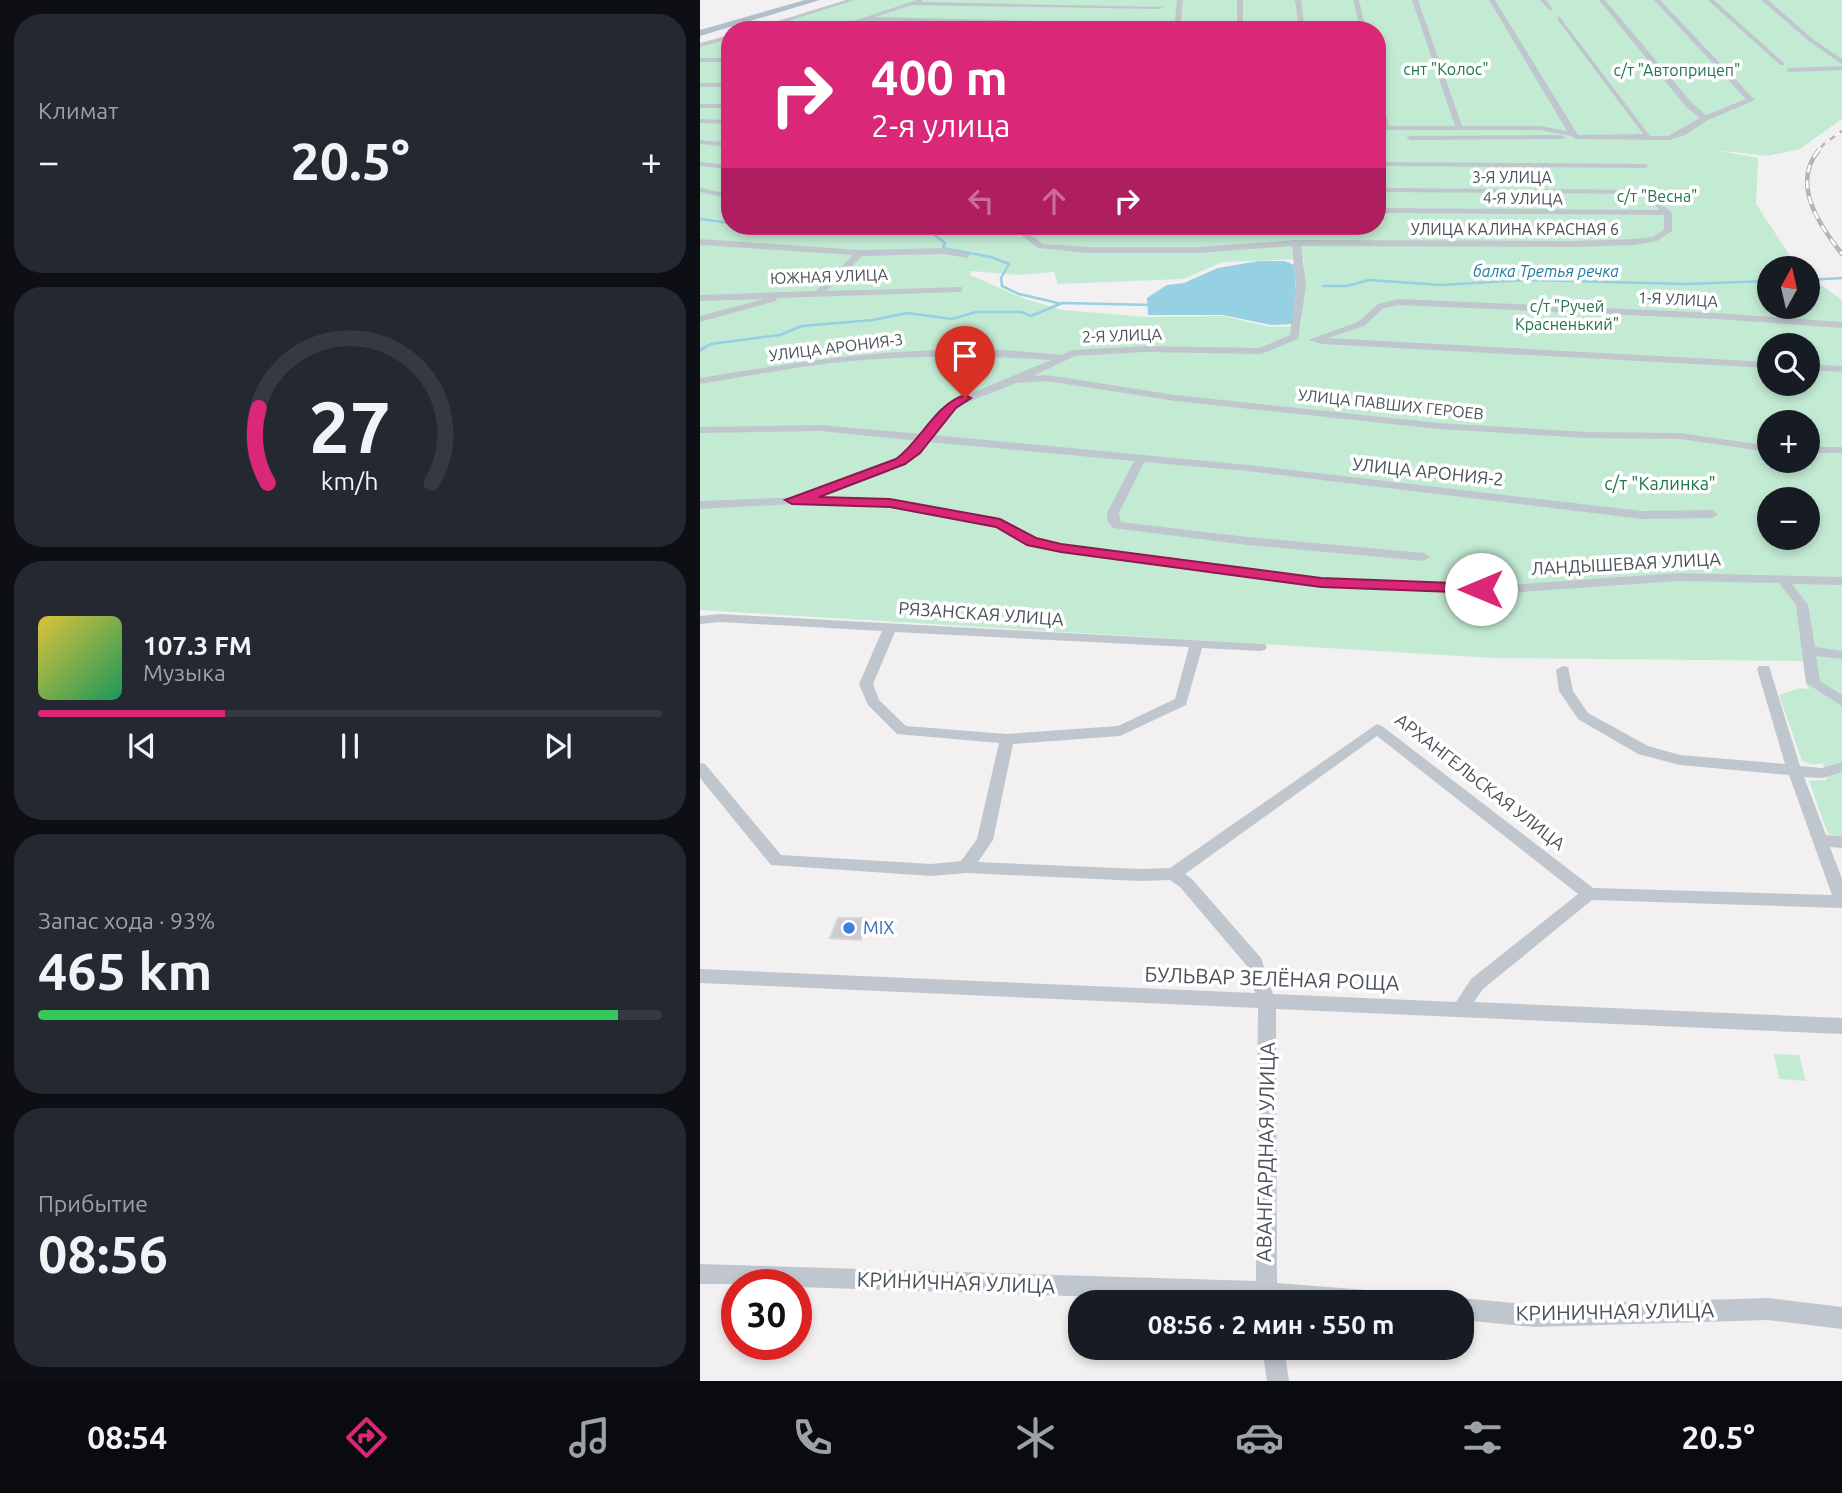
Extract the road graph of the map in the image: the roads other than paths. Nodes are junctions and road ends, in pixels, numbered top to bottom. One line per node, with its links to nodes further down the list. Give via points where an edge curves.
1 (815, 0): 21 (main road)
2 (835, 0): 22 (main road)
3 (852, 0): 23 (street)
4 (925, 0): 16 (street)
5 (1180, 0): 26 (street)
6 (1240, 0): 27 (street)
7 (1298, 0): 28 (street)
8 (1356, 0): 29 (street)
9 (1415, 0): 50 (street)
10 (1492, 0): 51 (street)
11 (1543, 0): 18 (street)
12 (1602, 0): 46 (street, via 1689,105)
13 (1657, 0): 46 (street, via 1751,100)
14 (1711, 0): 39 (street)
15 (1764, 0): 38 (street)
16 (913, 4): 17 (street); 20 (street)
17 (1160, 7)
18 (1551, 9)
19 (1559, 18): 53 (street, via 1631,111)
20 (863, 19): 24 (street); 25 (street)
21 (742, 21)
22 (763, 21)
23 (782, 21)
24 (857, 21)
25 (960, 21)
26 (1178, 21)
27 (1240, 21)
28 (1301, 21)
29 (1361, 21)
30 (721, 27): 31 (main road)
31 (700, 33)
32 (721, 33): 33 (main road)
33 (700, 40)
34 (721, 40): 35 (street)
35 (700, 46)
36 (700, 60): 37 (street)
37 (721, 60)
38 (1842, 62)
39 (1782, 64)
40 (1842, 68): 41 (street)
41 (1789, 70)
42 (700, 85): 43 (street)
43 (721, 85)
44 (700, 106): 45 (street)
45 (721, 106)
46 (1705, 118): 53 (street, via 1675,136)
47 (700, 121): 48 (street)
48 (721, 122)
49 (1386, 128): 50 (street)
50 (1459, 128): 51 (street, via 1540,128)
51 (1575, 136): 52 (street); 53 (street)
52 (1386, 138)
53 (1646, 138)
54 (700, 142): 55 (street)
55 (721, 144)
56 (700, 164): 58 (street)
57 (1386, 164): 59 (street)
58 (721, 166)
59 (1645, 166)
60 (700, 190): 62 (street)
61 (1386, 190): 64 (street, 3-Я УЛИЦА, via 1646,192)
62 (721, 195)
63 (1386, 210): 64 (street, 4-Я УЛИЦА)
64 (1668, 213): 67 (street, УЛИЦА КАЛИНА КРАСНАЯ 6, via 1668,231 1635,242)
65 (1024, 235): 67 (street, УЛИЦА КАЛИНА КРАСНАЯ 6, via 1034,243 1067,250 1199,250)
66 (700, 243): 68 (street)
67 (1296, 243): 77 (street, via 1301,286 1295,337)
68 (860, 253): 69 (street, via 944,251); 71 (street)
69 (967, 255)
70 (959, 289): 71 (street, ЮЖНАЯ УЛИЦА)
71 (819, 293): 72 (street, ЮЖНАЯ УЛИЦА)
72 (791, 294): 73 (street, ЮЖНАЯ УЛИЦА); 74 (street)
73 (700, 298)
74 (700, 319)
75 (1842, 325): 76 (street, 1-Я УЛИЦА, via 1399,302 1381,306 1361,324)
76 (1313, 340): 77 (street, 1-Я УЛИЦА); 79 (street, 1-Я УЛИЦА)
77 (1285, 341): 78 (street, 2-Я УЛИЦА, via 1261,351 1087,350)
78 (1059, 358): 82 (street, 2-Я УЛИЦА); 83 (street, УЛИЦА АРОНИЯ-3, via 900,355 831,360)
79 (1757, 364)
80 (1820, 368): 81 (street)
81 (1842, 369)
82 (1010, 380): 85 (street, 2-Я УЛИЦА, via 952,405); 86 (street, УЛИЦА ПАВШИХ ГЕРОЕВ, via 1047,378 1175,398 1438,426 1680,436)
83 (700, 381)
84 (700, 430): 85 (street, УЛИЦА АРОНИЯ-2, via 811,427)
85 (927, 438): 89 (street, УЛИЦА АРОНИЯ-2); 90 (street, 2-Я УЛИЦА, via 901,462)
86 (1757, 447)
87 (1820, 450): 88 (street)
88 (1842, 450)
89 (1140, 459): 92 (street, УЛИЦА АРОНИЯ-2, via 1642,515); 93 (street, via 1113,513 1117,525)
90 (792, 500): 91 (street); 94 (street, ЛАНДЫШЕВАЯ УЛИЦА, via 890,503 1000,523 1032,542 1061,548 1321,583 1508,589 1678,577)
91 (700, 505)
92 (1712, 514)
93 (1424, 557)
94 (1782, 579): 95 (street, ЛАНДЫШЕВАЯ УЛИЦА); 100 (street, via 1802,605)
95 (1842, 581)
96 (700, 620): 97 (street, РЯЗАНСКАЯ УЛИЦА)
97 (891, 626): 98 (street, РЯЗАНСКАЯ УЛИЦА); 105 (street, via 866,684 873,702 902,731)
98 (1196, 645): 99 (street, РЯЗАНСКАЯ УЛИЦА); 105 (street, via 1181,702 1169,710 1121,731)
99 (1260, 648)
100 (1809, 651): 101 (street); 104 (street, via 1813,683)
101 (1842, 655)
102 (1764, 669): 108 (street)
103 (1563, 670): 108 (street, via 1566,691 1583,716 1643,750 1680,760)
104 (1842, 701)
105 (1007, 739): 111 (street, via 985,840)
106 (1842, 767): 108 (street, via 1822,773)
107 (700, 768): 111 (street, via 777,861 931,870)
108 (1794, 769): 109 (street)
109 (1821, 841): 110 (street); 114 (street)
110 (1842, 842)
111 (966, 867): 112 (street)
112 (1173, 874): 113 (street, АРХАНГЕЛЬСКАЯ УЛИЦА, via 1377,729); 116 (street, via 1255,963)
113 (1589, 894): 114 (street); 117 (street, via 1477,984)
114 (1842, 901)
115 (700, 976): 116 (street, БУЛЬВАР ЗЕЛЁНАЯ РОЩА)
116 (1267, 1002): 117 (street, БУЛЬВАР ЗЕЛЁНАЯ РОЩА); 121 (street, АВАНГАРДНАЯ УЛИЦА)
117 (1462, 1010): 118 (street, БУЛЬВАР ЗЕЛЁНАЯ РОЩА)
118 (1842, 1026)
119 (700, 1274): 120 (street, КРИНИЧНАЯ УЛИЦА)
120 (1093, 1290)
121 (1265, 1290)
122 (1474, 1310): 123 (street, КРИНИЧНАЯ УЛИЦА, via 1535,1316 1768,1309)
123 (1842, 1318)
124 (1275, 1360): 125 (street)
125 (1278, 1381)

